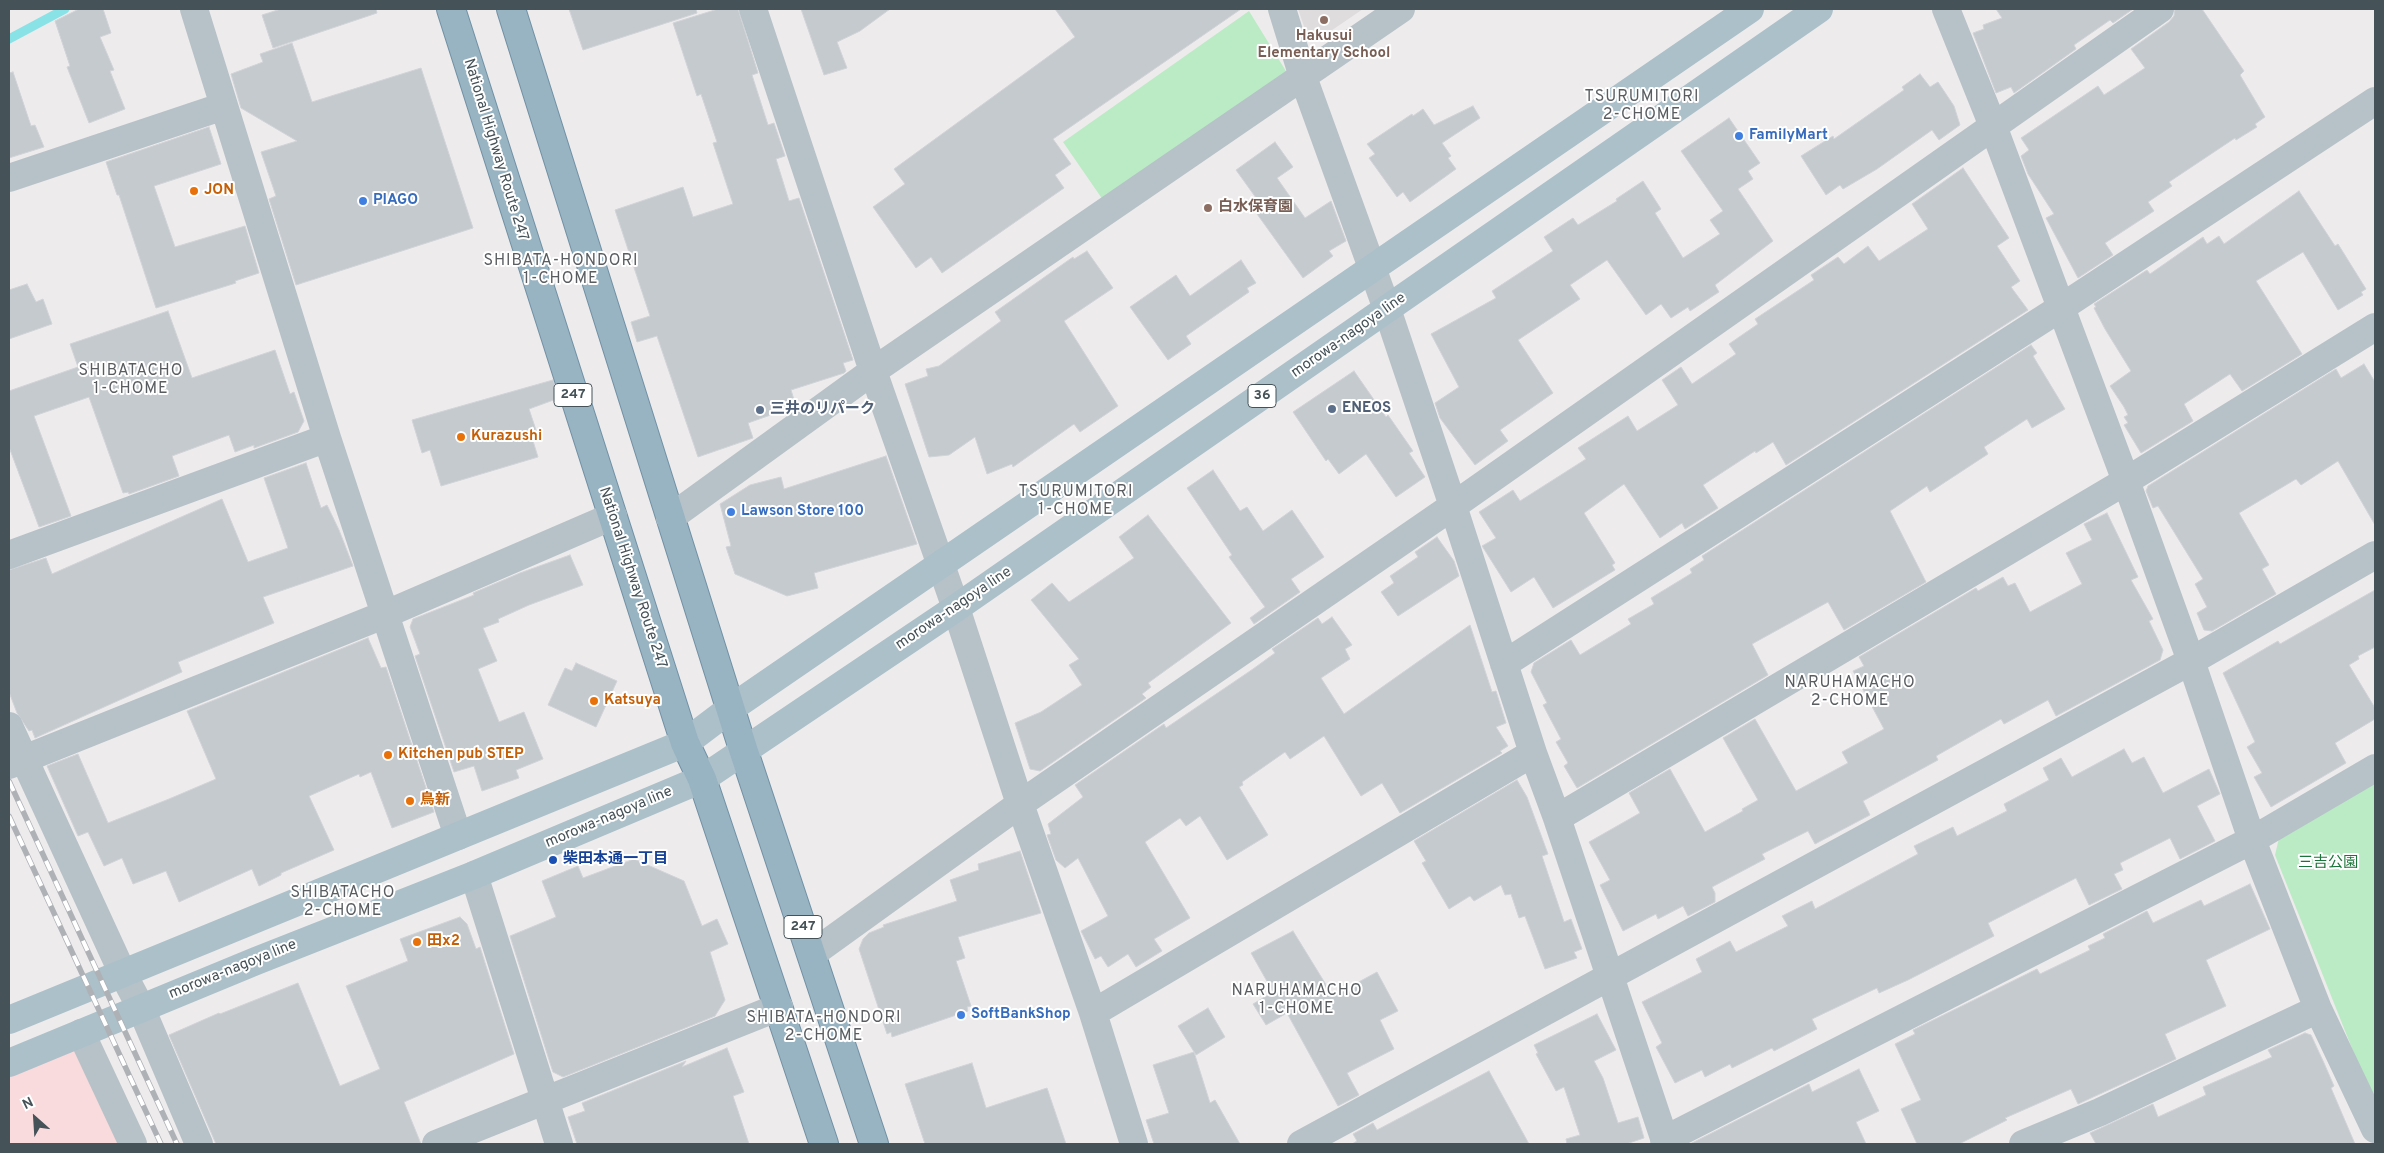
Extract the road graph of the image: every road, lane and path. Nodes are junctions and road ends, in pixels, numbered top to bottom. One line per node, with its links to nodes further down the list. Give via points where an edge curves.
1 (194, 9): 13 (street)
2 (451, 9): 24 (highway, National Highway Route 247 / 247)
3 (511, 9): 25 (highway, 247)
4 (753, 9): 20 (street)
5 (1282, 9): 11 (street)
6 (1401, 9): 11 (street)
7 (1750, 9): 16 (main road)
8 (1819, 9): 18 (main road, morowa-nagoya line / 36)
9 (1946, 9): 14 (street)
10 (2160, 9): 14 (street)
11 (1303, 77): 16 (street); 20 (street)
12 (2375, 101): 17 (street)
13 (224, 106): 15 (street); 21 (street)
14 (1993, 126): 17 (street); 23 (street)
15 (9, 178)
16 (1372, 268): 18 (street); 28 (main road)
17 (2062, 307): 22 (street); 32 (street)
18 (1387, 310): 23 (street); 29 (main road, morowa-nagoya line / 36)
19 (2375, 327): 22 (street)
20 (873, 371): 25 (street); 28 (street)
21 (327, 438): 27 (street); 30 (street)
22 (2126, 481): 31 (street); 42 (street)
23 (1454, 506): 32 (street); 41 (street)
24 (613, 516): 30 (street); 35 (highway, National Highway Route 247 / 247)
25 (670, 518): 33 (highway, 247)
26 (2375, 554): 31 (street)
27 (9, 555)
28 (941, 565): 29 (street); 33 (main road)
29 (956, 608): 36 (main road, morowa-nagoya line / 36); 41 (street)
30 (386, 614): 38 (street); 43 (street)
31 (2191, 661): 44 (street); 48 (street)
32 (1504, 664): 37 (street)
33 (730, 709): 35 (main road); 36 (highway, 247)
34 (9, 726): 38 (street)
35 (685, 743): 40 (highway, National Highway Route 247 / 247); 43 (main road)
36 (744, 752): 40 (main road, morowa-nagoya line / 36); 46 (highway, 247)
37 (1533, 753): 42 (street); 52 (street)
38 (17, 762): 47 (street)
39 (2375, 768): 44 (street)
40 (702, 779): 45 (main road, morowa-nagoya line / 36); 49 (highway, National Highway Route 247 / 247)
41 (1020, 804): 46 (street); 52 (street)
42 (1556, 818): 48 (street)
43 (458, 836): 47 (main road)
44 (2252, 840): 51 (street); 58 (street)
45 (474, 875): 50 (main road, morowa-nagoya line / 36); 56 (street)
46 (812, 954): 64 (highway, 247)
47 (123, 974): 50 (street); 53 (main road)
48 (1611, 977): 58 (street); 66 (street)
49 (779, 1007): 56 (street); 63 (highway, National Highway Route 247 / 247)
50 (141, 1008): 54 (main road, morowa-nagoya line / 36); 60 (street)
51 (2318, 1009): 57 (street); 67 (street, via 2100,1112)
52 (1093, 1013): 65 (street)
53 (9, 1020)
54 (81, 1033): 55 (main road, morowa-nagoya line / 36); 59 (street)
55 (9, 1063)
56 (544, 1100): 61 (street); 62 (street)
57 (2375, 1129)
58 (1665, 1142)
59 (134, 1144)
60 (199, 1144)
61 (436, 1144)
62 (559, 1144)
63 (824, 1144)
64 (874, 1144)
65 (1134, 1144)
66 (1301, 1144)
67 (2023, 1144)

